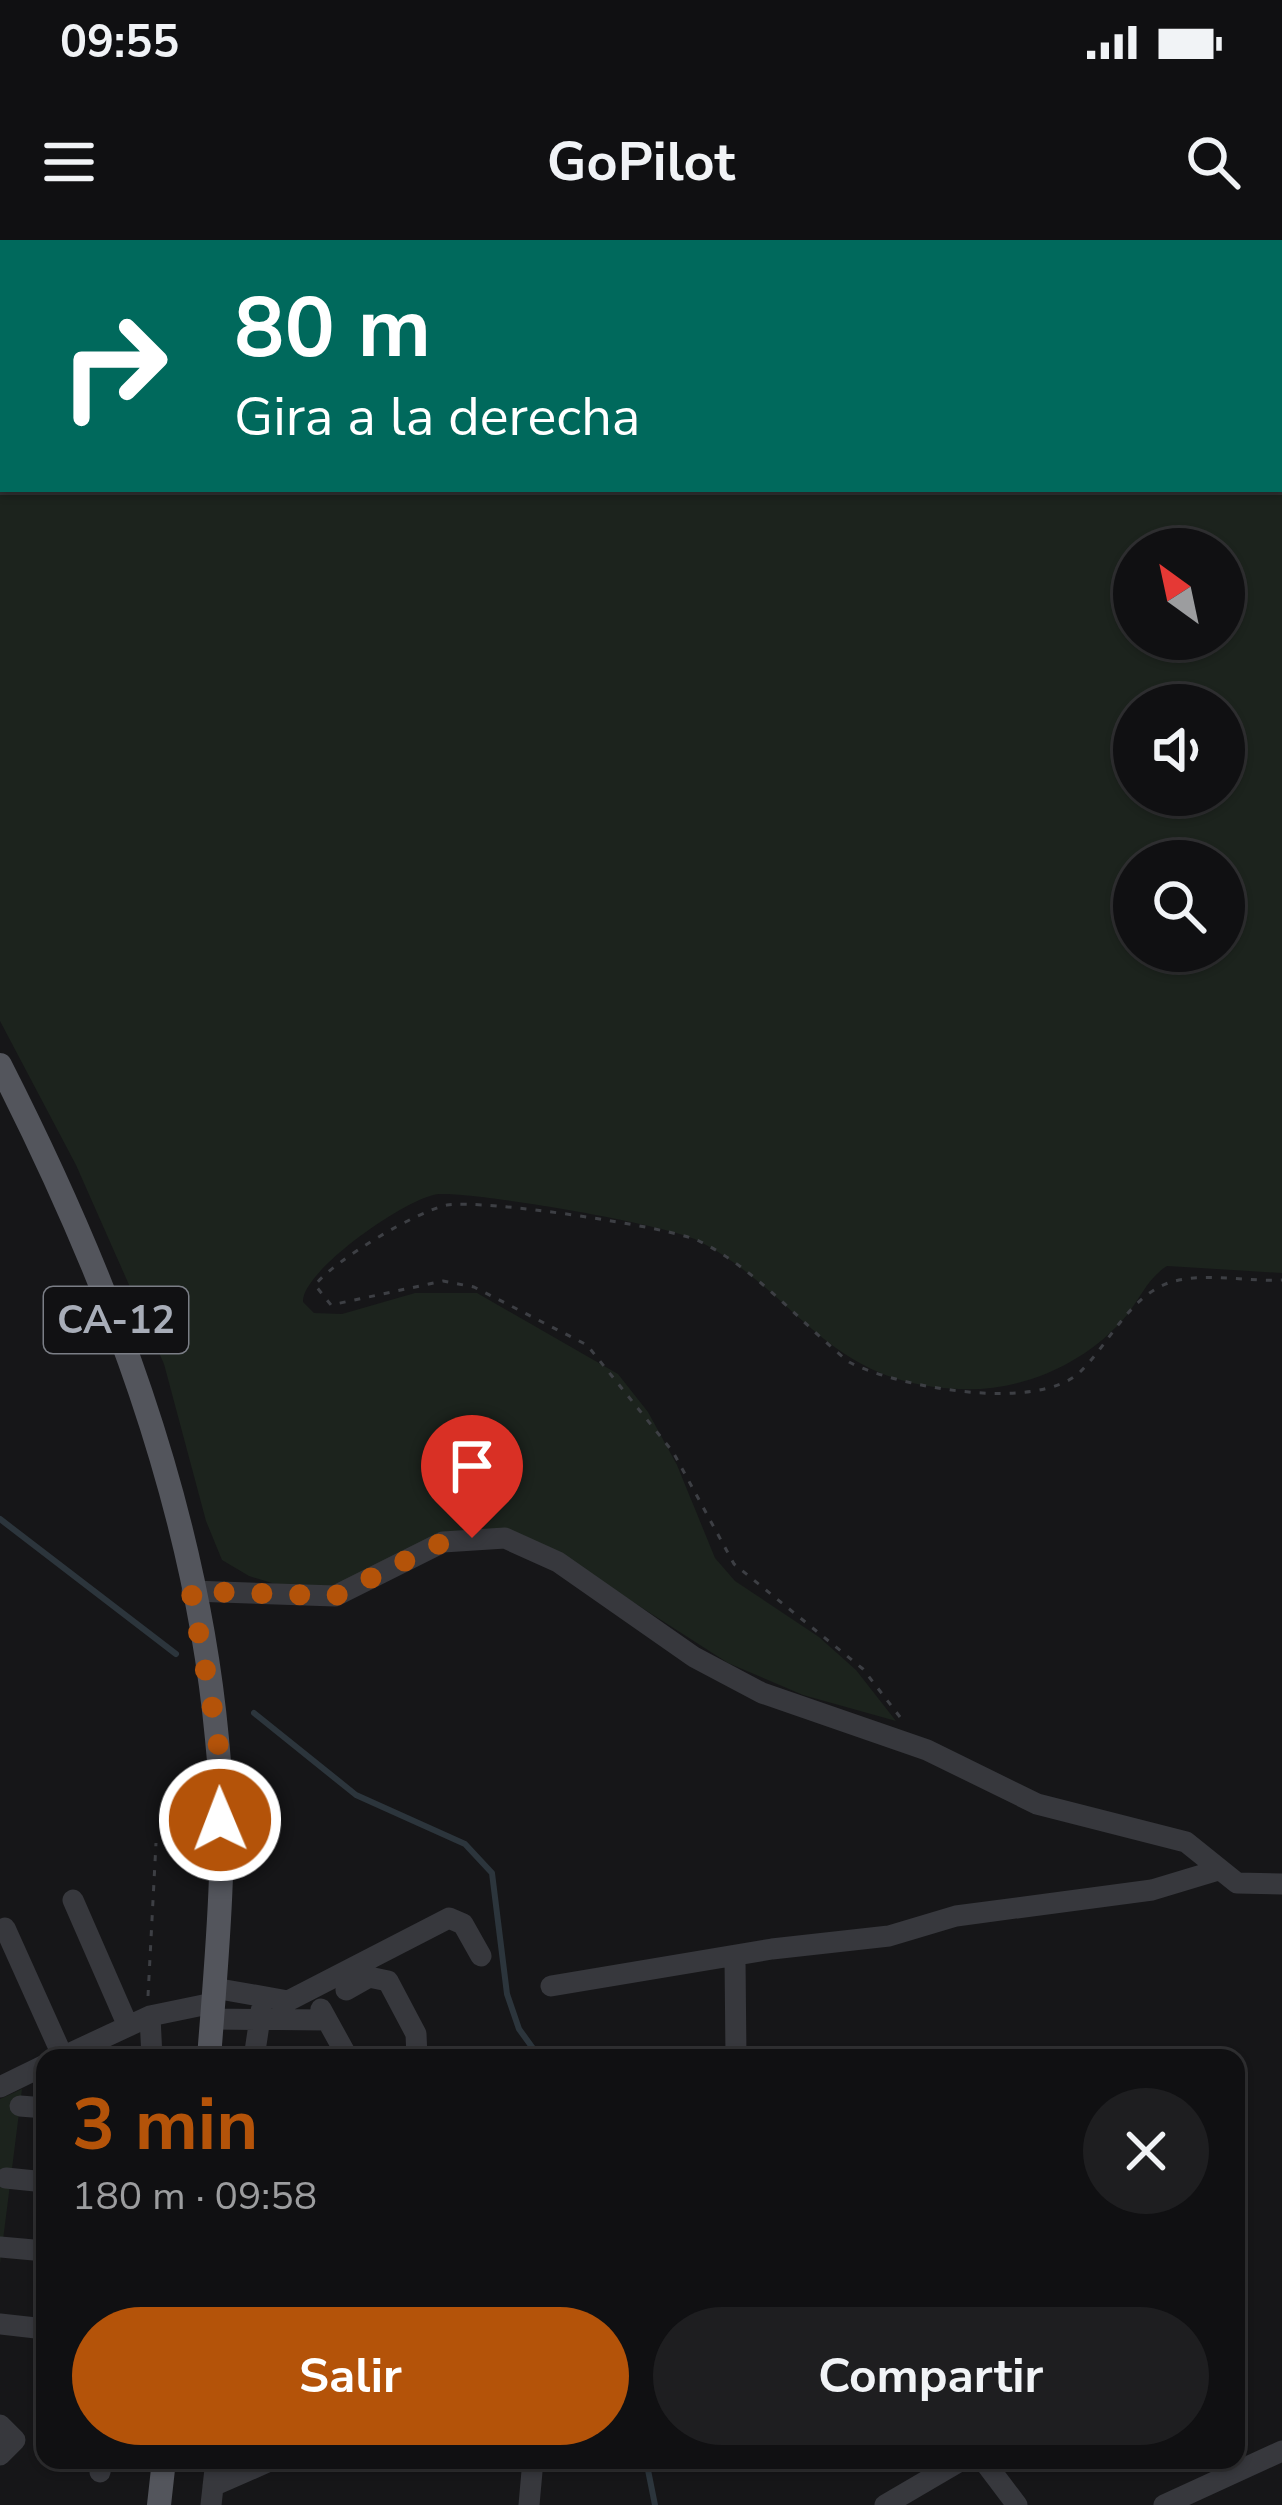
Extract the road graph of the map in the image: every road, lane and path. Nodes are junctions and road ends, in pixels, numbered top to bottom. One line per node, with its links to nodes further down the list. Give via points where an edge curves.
1 (0, 1065): 3 (main road, CA-12, via 97,1266 149,1417)
2 (1282, 1280): 4 (path, via 1170,1282 1124,1319 1075,1377 985,1394 868,1372 737,1264 702,1242 652,1228 450,1204 414,1218 315,1285 331,1305 425,1282 474,1287 586,1345 674,1452 734,1564 863,1669)
3 (191, 1591): 4 (street, via 335,1596 443,1542 506,1538 558,1562 694,1657 762,1693); 14 (main road, CA-12, via 218,1739 222,1900)
4 (922, 1748): 6 (street, via 1037,1804 1186,1841)
5 (156, 1844): 16 (path)
6 (1215, 1871): 7 (street, via 1237,1883); 11 (street, via 1164,1888 1036,1902 889,1936)
7 (1282, 1884)
8 (73, 1900): 18 (street)
9 (5, 1928): 19 (street)
10 (481, 1955): 15 (street, via 464,1924 449,1918)
11 (735, 1958): 12 (street); 26 (street)
12 (551, 1986)
13 (263, 1993): 14 (street); 15 (street); 17 (street)
14 (213, 2003): 16 (street); 17 (street); 22 (main road, CA-12)
15 (320, 2006): 17 (street); 24 (street); 25 (street, via 379,1976 416,2034)
16 (150, 2016): 18 (street); 21 (street)
17 (259, 2024): 23 (street)
18 (128, 2026): 20 (street)
19 (57, 2049)
20 (80, 2049)
21 (152, 2049)
22 (209, 2049)
23 (255, 2049)
24 (343, 2049)
25 (416, 2049)
26 (736, 2049)
27 (36, 2069): 28 (street)
28 (0, 2086)
29 (20, 2106): 30 (street)
30 (36, 2107)
31 (6, 2179): 32 (street)
32 (36, 2181)
33 (0, 2247): 34 (street)
34 (36, 2251)
35 (0, 2324): 36 (street)
36 (36, 2328)
37 (1282, 2451): 38 (street)
38 (1245, 2468)
39 (163, 2469): 46 (main road)
40 (257, 2469): 45 (street)
41 (531, 2469): 47 (street)
42 (947, 2469): 48 (street)
43 (990, 2469): 49 (street)
44 (1243, 2469): 50 (street)
45 (212, 2496)
46 (159, 2505)
47 (529, 2505)
48 (885, 2505)
49 (1017, 2505)
50 (1164, 2505)

